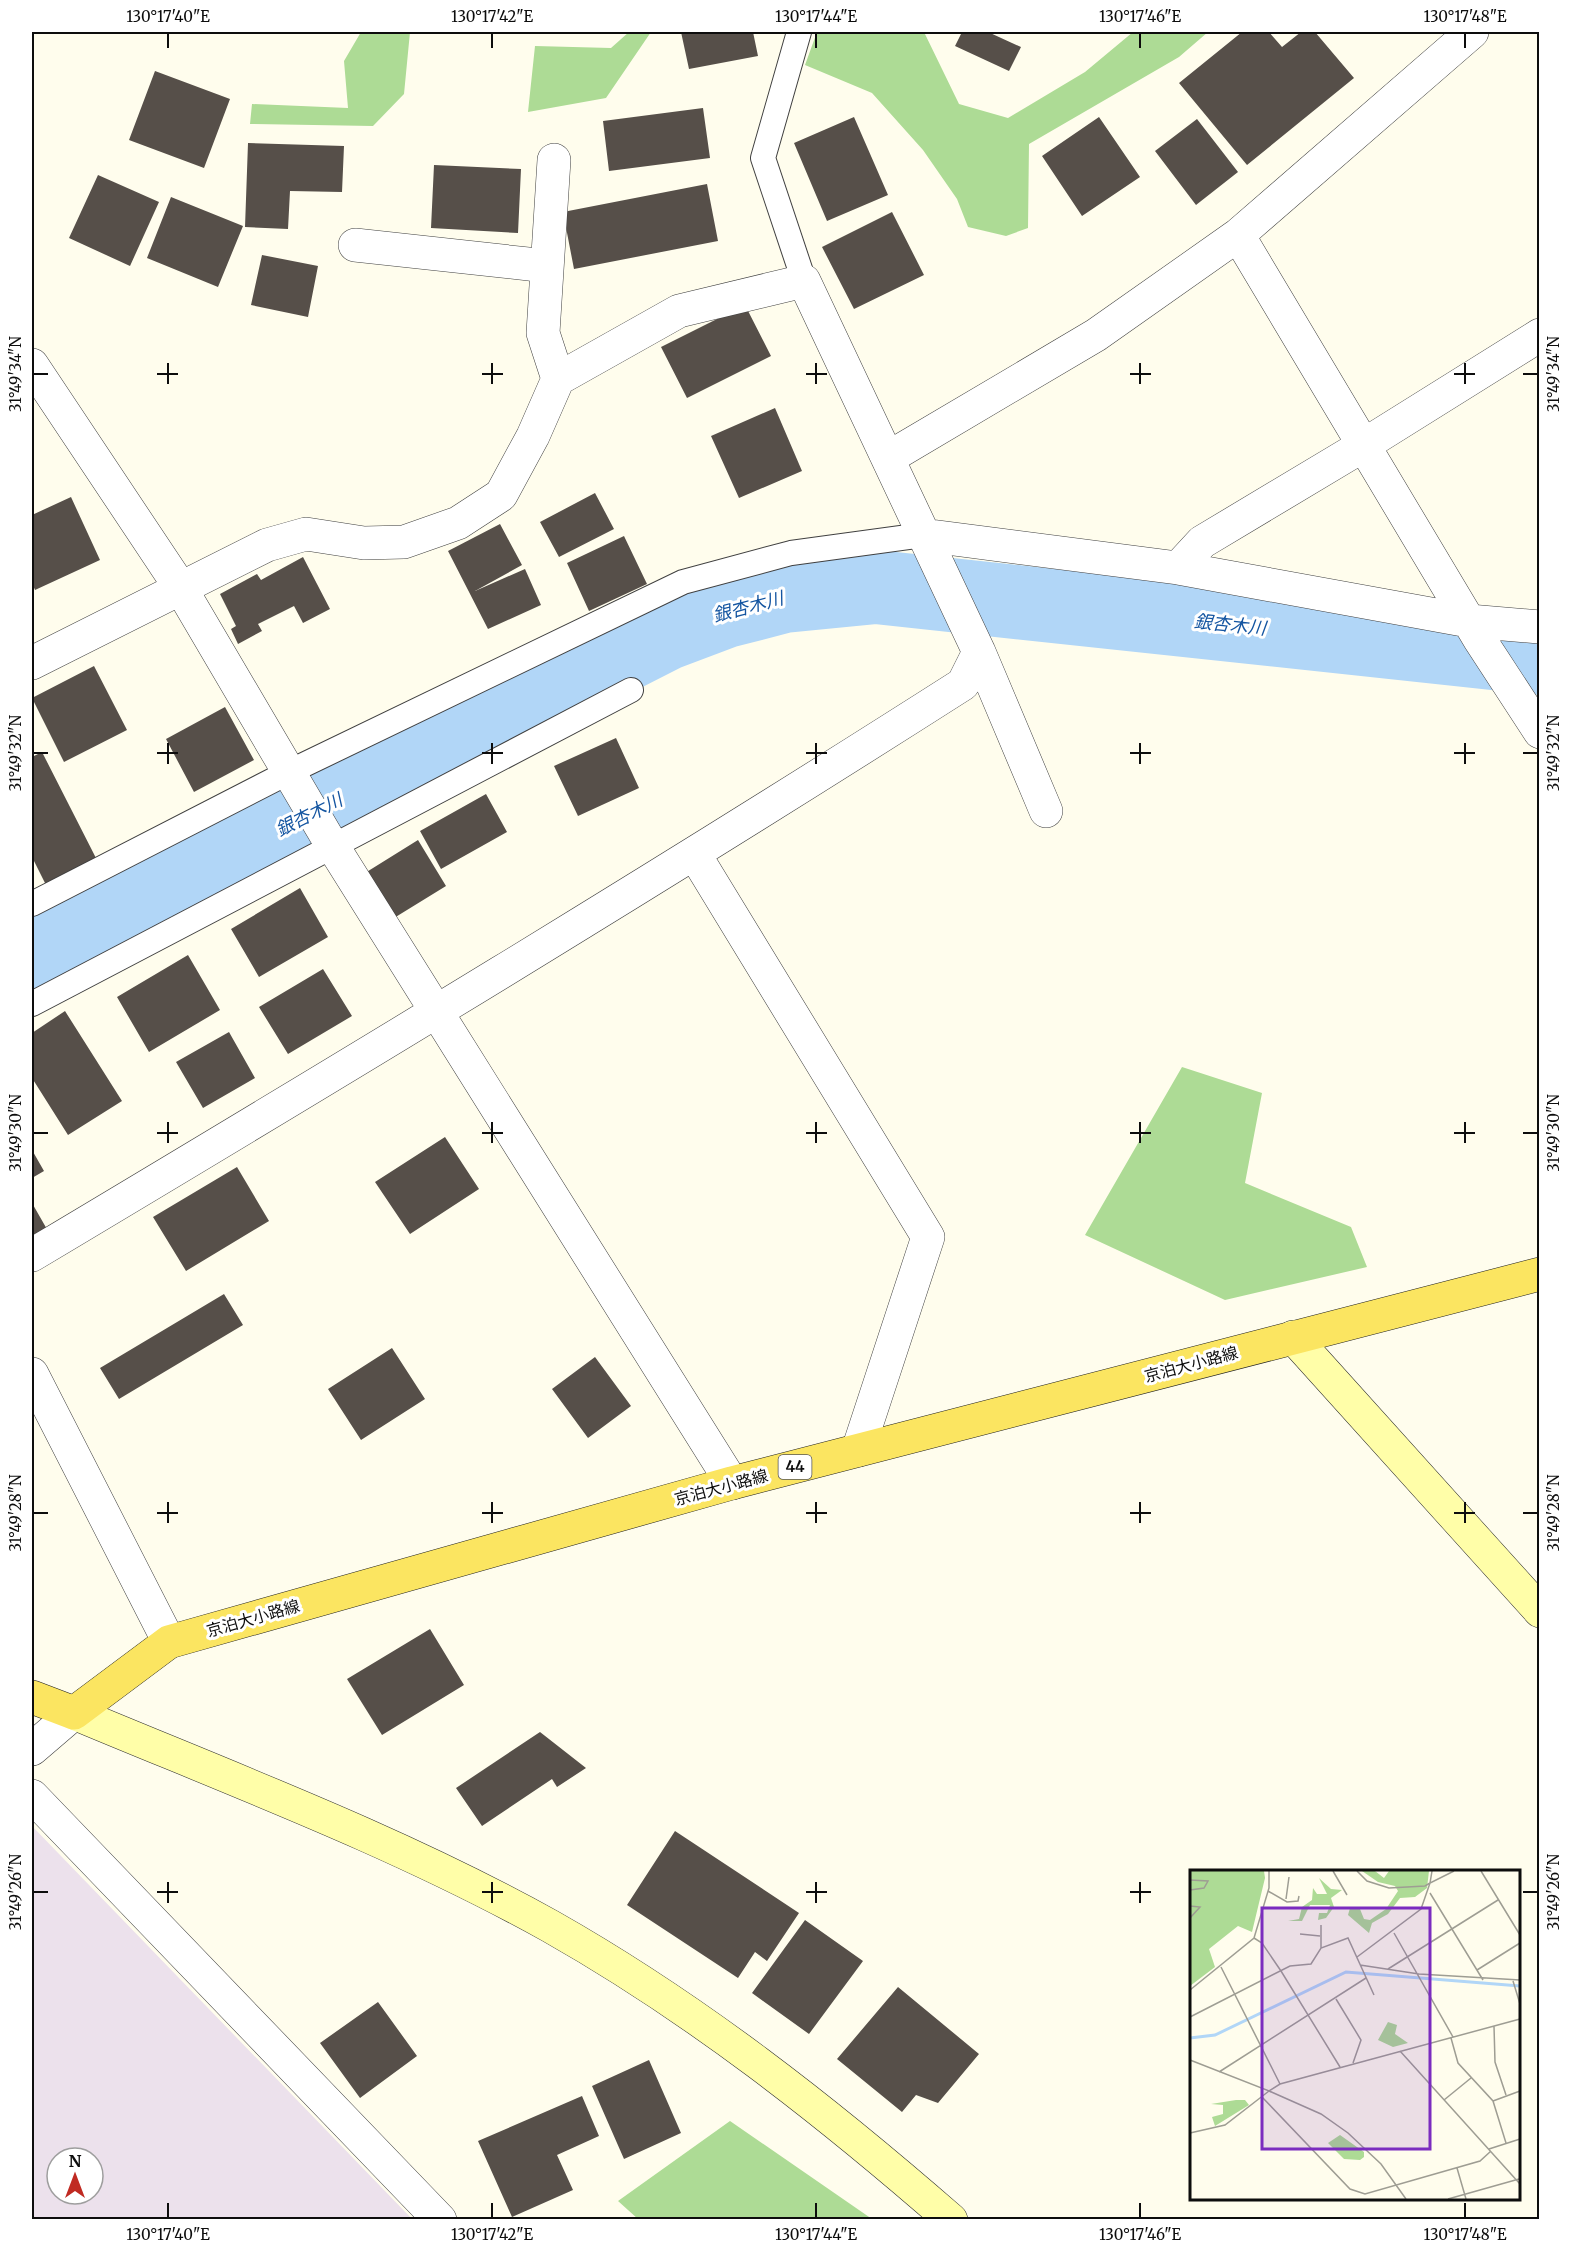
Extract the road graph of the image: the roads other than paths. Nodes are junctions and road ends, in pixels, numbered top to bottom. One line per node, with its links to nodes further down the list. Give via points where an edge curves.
1 (799, 32): 7 (lane, via 763,158)
2 (1472, 32): 4 (street)
3 (554, 160): 6 (street)
4 (1238, 235): 11 (street); 12 (street, via 1096,335)
5 (356, 245): 6 (street)
6 (548, 266): 10 (street, via 543,333)
7 (804, 281): 10 (street, via 679,311); 12 (street)
8 (1539, 335): 11 (street)
9 (32, 365): 15 (street)
10 (558, 379): 15 (street, via 501,495 458,523 405,542 364,543 306,534 267,545)
11 (1364, 445): 14 (street, via 1202,542); 17 (street)
12 (888, 458): 13 (street)
13 (928, 543): 14 (street); 18 (street); 22 (lane, via 791,553 683,582)
14 (1178, 568): 17 (street)
15 (180, 587): 19 (street); 22 (street)
16 (1539, 627): 17 (street)
17 (1475, 631): 21 (street)
18 (972, 638): 23 (street); 25 (street, via 963,684)
19 (32, 663)
20 (631, 690): 24 (lane)
21 (1534, 724)
22 (292, 777): 24 (street); 26 (lane)
23 (1046, 811)
24 (330, 842): 27 (lane); 28 (street)
25 (695, 855): 28 (street); 33 (street, via 928,1237)
26 (32, 904)
27 (32, 1004)
28 (437, 1013): 29 (street); 34 (street)
29 (32, 1255)
30 (1539, 1274): 31 (main road, 京泊大小路線 / 44)
31 (1293, 1337): 33 (main road, 京泊大小路線 / 44); 35 (street)
32 (32, 1374): 36 (street)
33 (858, 1450): 34 (main road, 京泊大小路線 / 44)
34 (732, 1483): 36 (main road, 京泊大小路線 / 44)
35 (1539, 1611)
36 (169, 1642): 38 (main road, 京泊大小路線 / 44)
37 (32, 1697): 38 (main road)
38 (74, 1713): 39 (street); 42 (street, via 425,1863 550,1926 731,2041)
39 (32, 1749)
40 (32, 1796): 41 (street)
41 (440, 2220)
42 (951, 2220)

